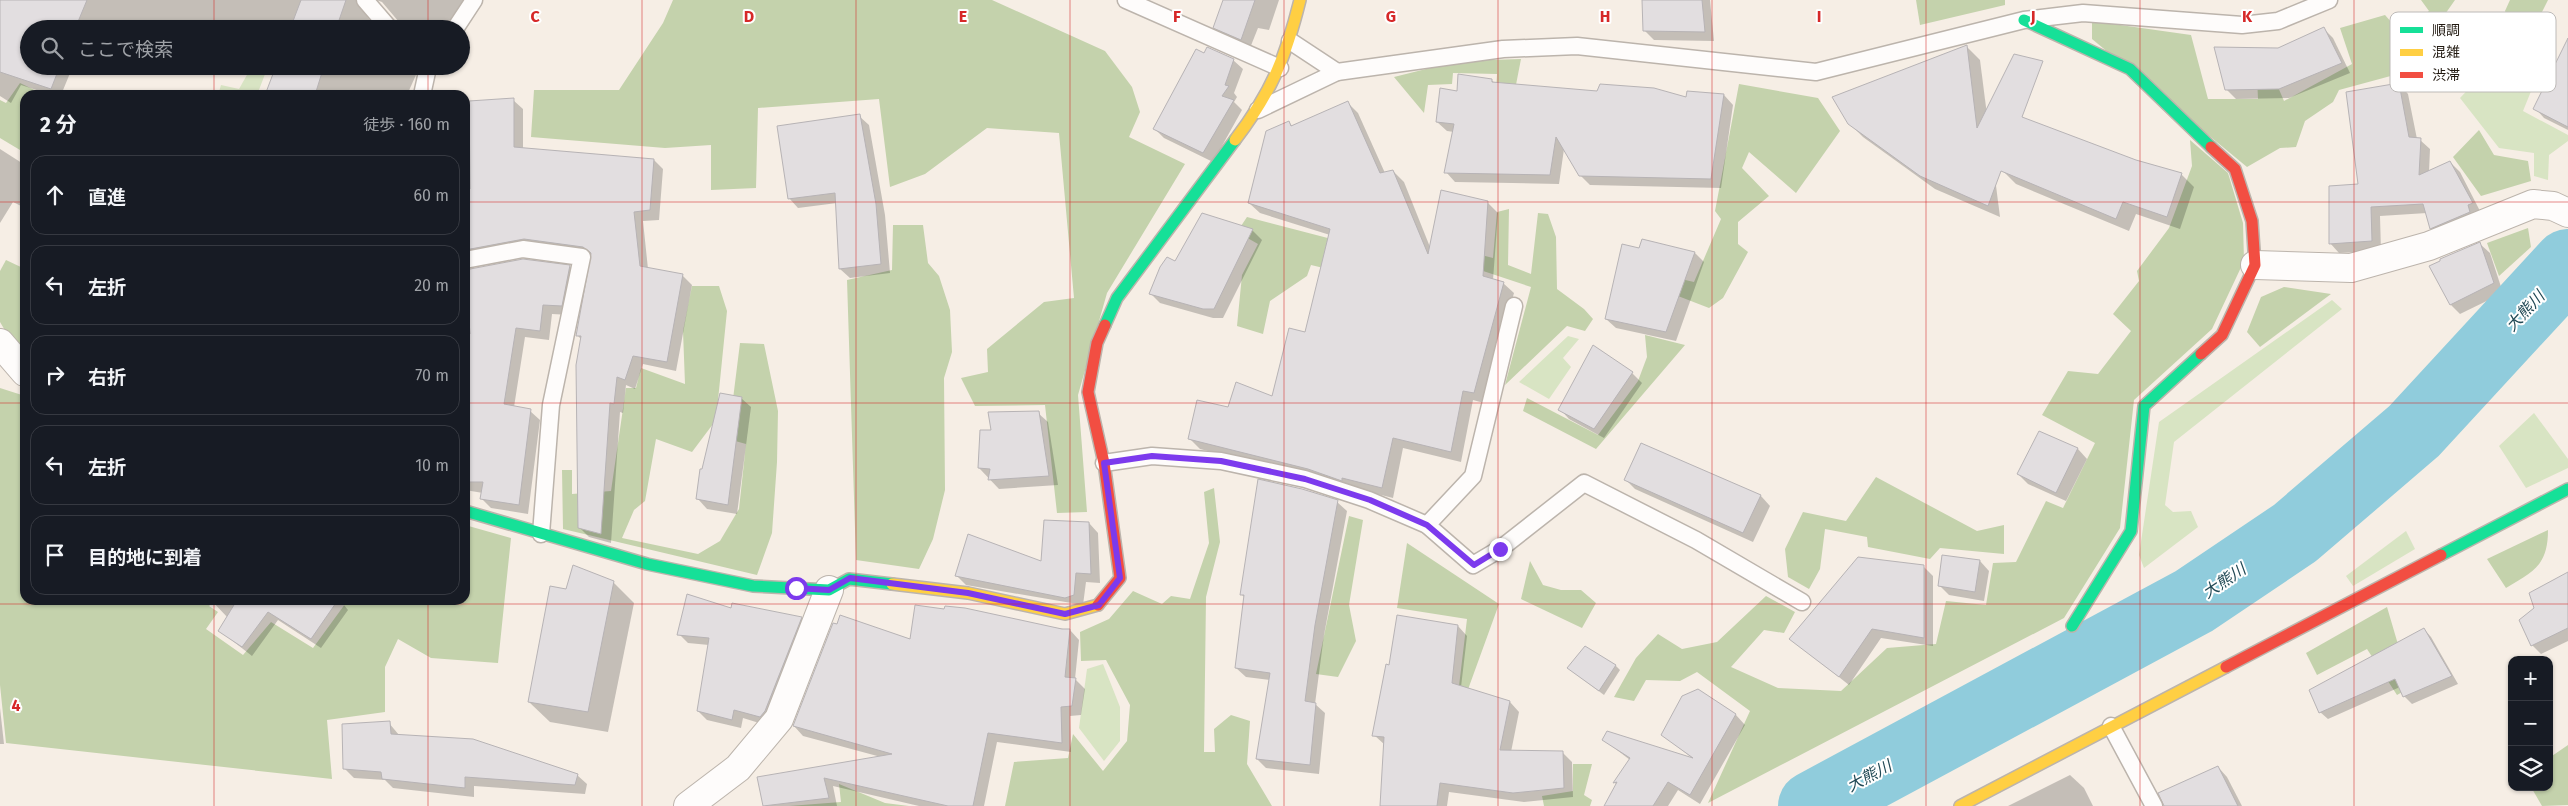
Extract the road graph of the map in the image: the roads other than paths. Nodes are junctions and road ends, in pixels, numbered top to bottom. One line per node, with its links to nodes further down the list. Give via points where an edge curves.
1 (365, 0): 6 (lane)
2 (474, 0): 7 (lane)
3 (1126, 0): 10 (lane)
4 (1300, 0): 9 (street)
5 (2329, 0): 8 (lane, via 2278,21 2242,25 2083,13)
6 (382, 20)
7 (461, 20)
8 (2024, 20): 11 (lane, via 1816,72 1577,46 1503,49); 17 (street, via 2130,69 2235,169 2252,220)
9 (1290, 41): 10 (street); 11 (lane)
10 (1280, 68): 14 (street)
11 (1337, 72): 14 (lane)
12 (425, 75): 13 (lane)
13 (423, 90)
14 (1257, 111): 21 (street, via 1117,298 1097,343 1088,392)
15 (2568, 213): 17 (street, via 2553,206 2533,204 2429,246 2351,268)
16 (470, 259): 25 (lane, via 523,249 582,257 551,405)
17 (2255, 264): 28 (street, via 2222,335 2144,406 2130,531)
18 (1514, 306): 24 (lane, via 1473,476)
19 (0, 343): 20 (street)
20 (20, 366)
21 (1104, 463): 24 (lane, via 1152,456 1221,461 1305,479 1370,500); 26 (street, via 1120,578 1099,605 1065,614 968,593 850,578)
22 (2568, 489): 29 (street)
23 (470, 512): 25 (street)
24 (1427, 525): 27 (lane, via 1474,565 1500,549 1584,482 1696,540)
25 (541, 534): 26 (street, via 647,564 744,584)
26 (829, 590): 30 (street, via 779,718 738,768)
27 (1802, 602)
28 (2072, 626)
29 (2111, 726): 31 (street); 32 (lane)
30 (688, 806)
31 (1960, 806)
32 (2154, 806)

